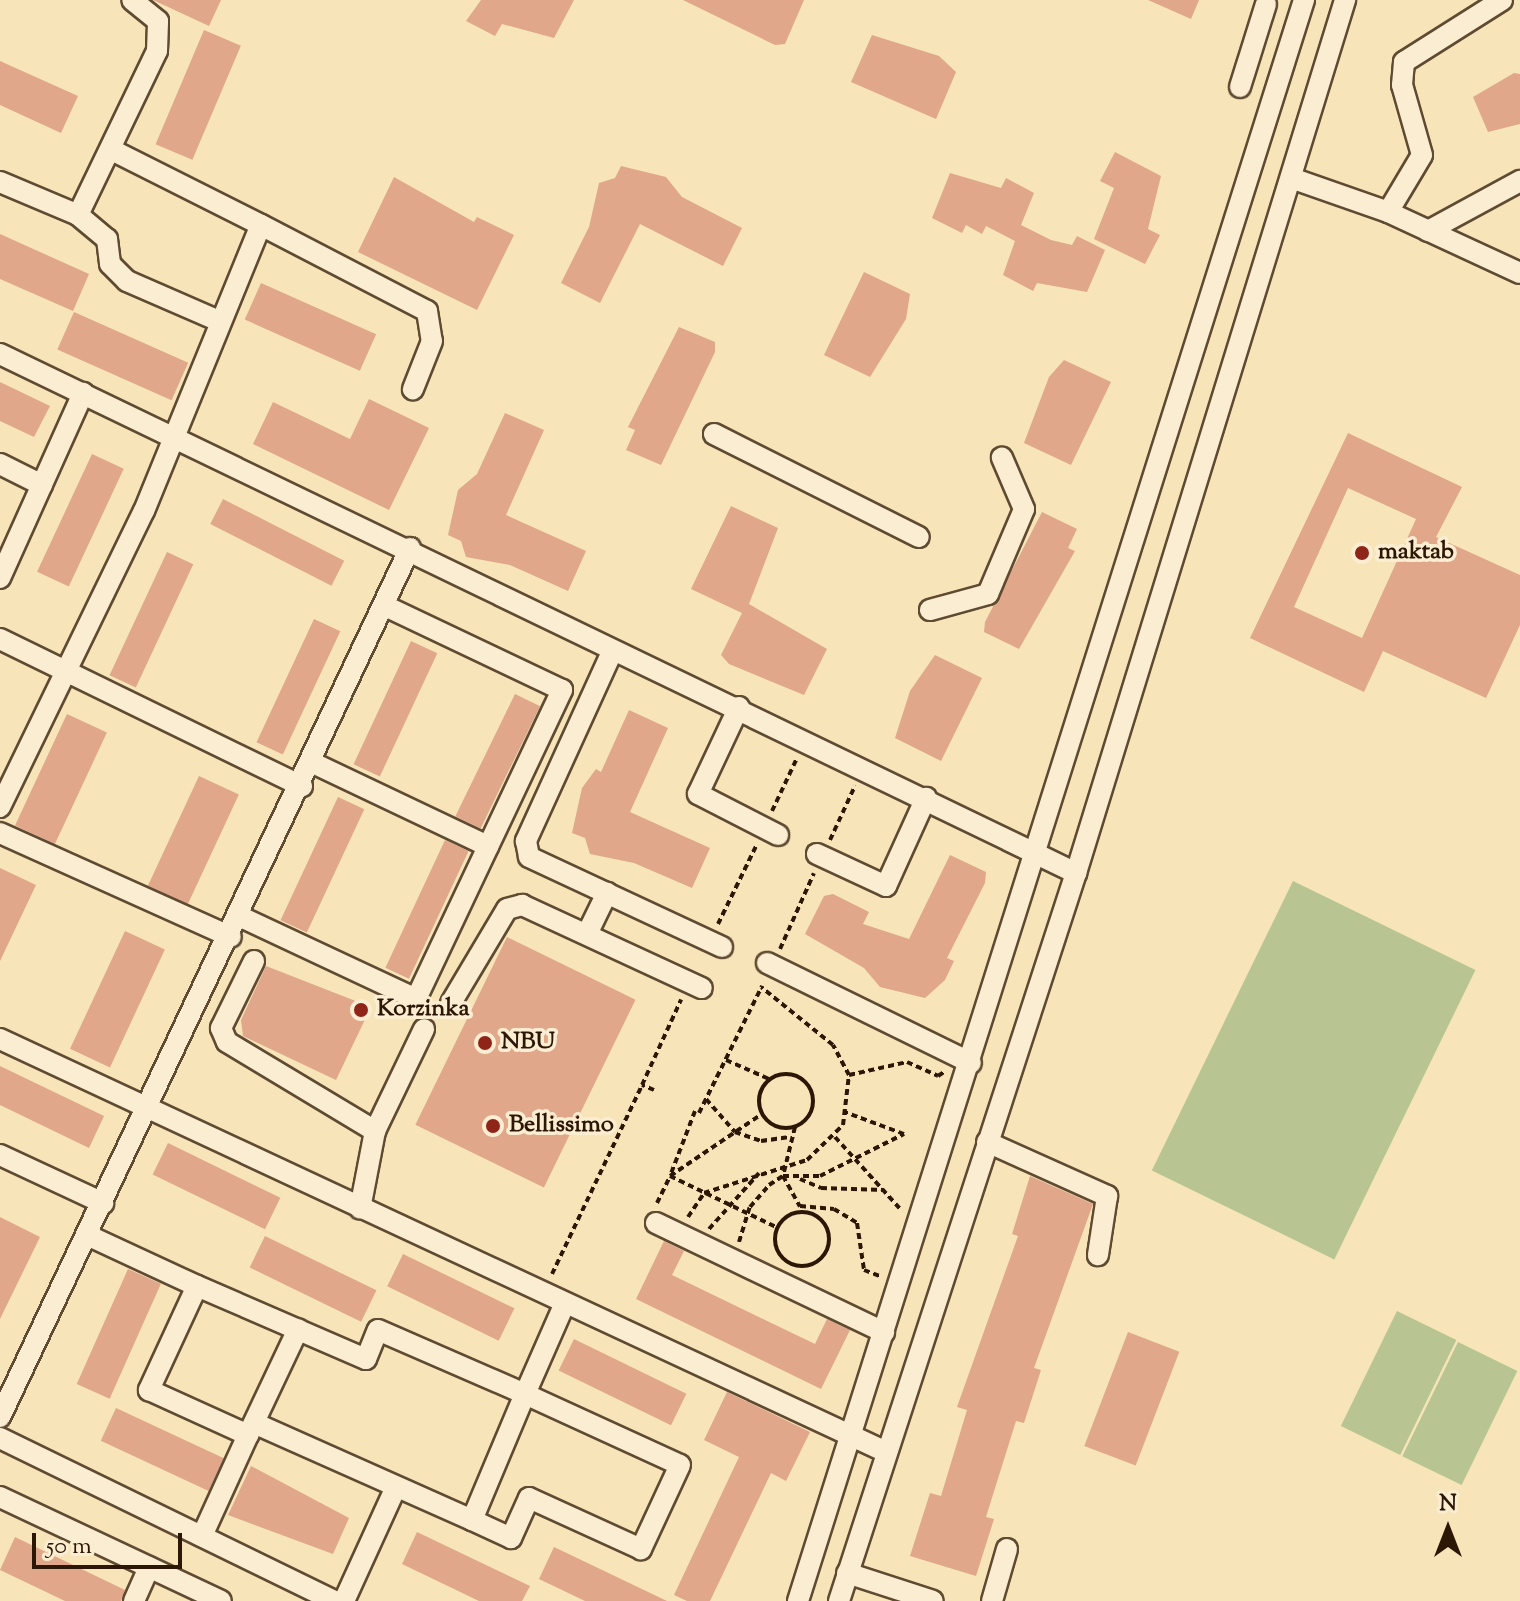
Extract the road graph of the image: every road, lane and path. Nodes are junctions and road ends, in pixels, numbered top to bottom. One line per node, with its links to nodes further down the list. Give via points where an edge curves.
1 (132, 0): 7 (street, via 162,32)
2 (1304, 0): 44 (street)
3 (1345, 0): 8 (street)
4 (1502, 0): 11 (street, via 1404,62 1402,85 1422,155)
5 (1266, 4): 6 (street)
6 (1240, 87)
7 (112, 150): 12 (street); 13 (street)
8 (1294, 179): 11 (street); 45 (street)
9 (1520, 181): 14 (street)
10 (0, 182): 12 (street)
11 (1388, 212): 14 (street)
12 (78, 215): 16 (street, via 107,239 110,264 127,281)
13 (261, 225): 16 (street); 18 (street, via 427,311 432,341)
14 (1428, 231): 15 (street)
15 (1520, 273)
16 (219, 321): 21 (street)
17 (0, 354): 19 (street)
18 (413, 389)
19 (83, 393): 21 (street); 24 (street)
20 (714, 434): 25 (street)
21 (176, 438): 27 (street); 33 (street)
22 (1002, 458): 30 (street, via 1024,509 988,594)
23 (0, 464): 24 (street)
24 (42, 485): 26 (street)
25 (919, 537)
26 (8, 540): 28 (street)
27 (410, 548): 29 (street); 32 (street)
28 (0, 578)
29 (387, 607): 36 (street); 42 (street, via 562,690)
30 (930, 610)
31 (0, 639): 33 (street)
32 (612, 652): 34 (street); 46 (street, via 526,841 529,857)
33 (68, 672): 37 (street); 39 (street)
34 (739, 707): 35 (street); 41 (street, via 698,794)
35 (805, 740): 38 (street); 41 (path)
36 (313, 763): 37 (street); 42 (street)
37 (302, 786): 47 (street)
38 (926, 798): 43 (street, via 886,886); 44 (street)
39 (0, 807)
40 (0, 833): 49 (street)
41 (766, 836)
42 (488, 846): 47 (street, via 416,999)
43 (817, 854)
44 (1038, 855): 45 (street); 59 (street)
45 (1076, 873): 72 (street)
46 (607, 893): 48 (street); 50 (street)
47 (241, 917): 49 (street)
48 (587, 934): 54 (street); 55 (street, via 522,905 507,909)
49 (231, 937): 64 (street)
50 (722, 947)
51 (770, 960): 53 (path); 59 (street)
52 (254, 961): 68 (street, via 221,1028 227,1042)
53 (761, 987): 58 (path); 60 (path, via 817,1026)
54 (702, 988)
55 (451, 1003)
56 (424, 1029): 68 (street)
57 (0, 1039): 64 (street)
58 (726, 1060): 61 (path); 63 (path)
59 (965, 1060): 60 (path, via 938,1076 907,1062); 100 (street)
60 (849, 1075): 65 (path)
61 (769, 1079): 66 (path, via 760,1093); 67 (path, via 794,1075 812,1091 812,1108)
62 (642, 1085): 97 (path)
63 (706, 1099): 69 (path); 77 (path)
64 (147, 1109): 82 (street); 84 (street)
65 (845, 1112): 71 (path); 74 (path, via 904,1134)
66 (762, 1114): 67 (path, via 779,1127); 69 (path)
67 (795, 1126): 70 (path)
68 (375, 1131): 84 (street)
69 (735, 1132): 70 (path, via 761,1141); 77 (path)
70 (788, 1137): 75 (path)
71 (835, 1137): 74 (path); 75 (path, via 807,1160)
72 (987, 1142): 93 (street, via 1107,1196); 106 (street)
73 (0, 1155): 82 (street)
74 (857, 1161): 79 (path); 80 (path)
75 (783, 1168): 76 (path); 78 (path)
76 (760, 1171): 81 (path); 83 (path)
77 (670, 1176): 81 (path); 88 (path, via 652,1212)
78 (783, 1176): 79 (path); 85 (path); 86 (path, via 757,1193)
79 (798, 1178): 80 (path, via 821,1188)
80 (884, 1190): 87 (path)
81 (704, 1193): 83 (path); 90 (path)
82 (103, 1203): 91 (street)
83 (730, 1205): 86 (path); 92 (path)
84 (360, 1209): 97 (street)
85 (801, 1209): 89 (path); 89 (path, via 820,1219 829,1235 820,1260 802,1266 784,1260); 95 (path, via 834,1209 857,1223 864,1270)
86 (746, 1213): 89 (path); 94 (path)
87 (906, 1215)
88 (656, 1223): 90 (street)
89 (778, 1228)
90 (677, 1233): 92 (street)
91 (87, 1235): 96 (street); 102 (street)
92 (700, 1244): 94 (street)
93 (1098, 1255)
94 (737, 1262): 100 (street)
95 (885, 1278)
96 (197, 1286): 99 (street); 103 (street, via 149,1390)
97 (543, 1295): 98 (street)
98 (564, 1305): 101 (street); 104 (street)
99 (298, 1329): 101 (street, via 366,1359 378,1330); 103 (street)
100 (884, 1332): 104 (street)
101 (525, 1394): 109 (street); 109 (street, via 680,1465 641,1549 529,1498 511,1538)
102 (0, 1417)
103 (251, 1429): 107 (street); 110 (street)
104 (850, 1437): 106 (street); 118 (street)
105 (0, 1438): 110 (street)
106 (884, 1451): 113 (street)
107 (396, 1487): 109 (street); 117 (street)
108 (0, 1497): 112 (street)
109 (472, 1520)
110 (202, 1536): 116 (street)
111 (1007, 1549): 121 (street)
112 (149, 1567): 114 (street); 115 (street)
113 (847, 1573): 119 (street); 120 (street)
114 (134, 1601)
115 (221, 1601)
116 (334, 1601)
117 (344, 1601)
118 (798, 1601)
119 (839, 1601)
120 (933, 1601)
121 (992, 1601)

